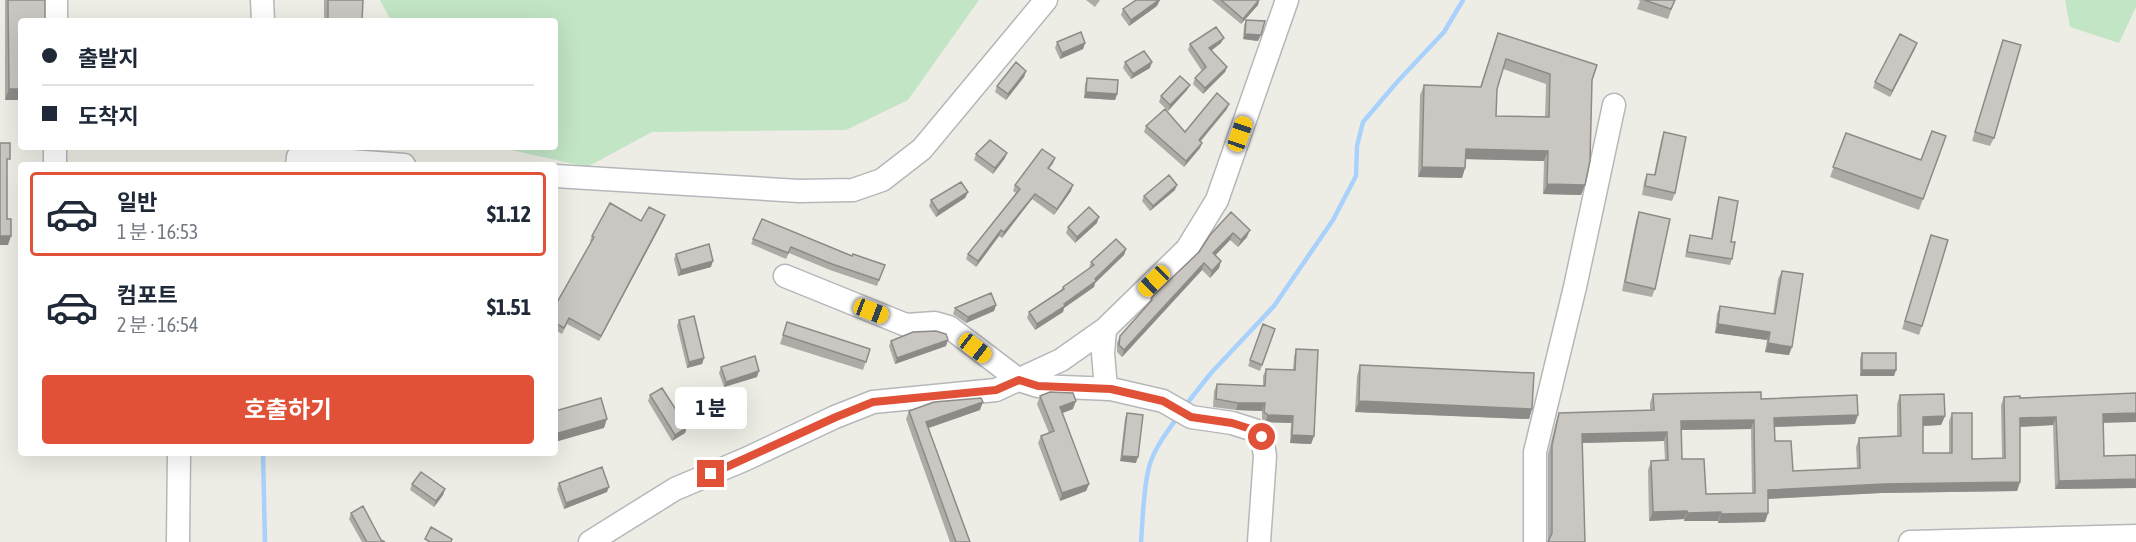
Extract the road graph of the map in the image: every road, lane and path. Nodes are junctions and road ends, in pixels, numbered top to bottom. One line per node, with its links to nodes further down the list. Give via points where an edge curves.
1 (56, 0): 5 (street)
2 (262, 0): 6 (street)
3 (1046, 0): 10 (street, via 922,149 882,180 853,190 800,191)
4 (1287, 0): 12 (street, via 1217,200 1187,249)
5 (56, 18)
6 (263, 18)
7 (1614, 105): 20 (street, via 1535,452)
8 (296, 156): 9 (street)
9 (368, 162)
10 (558, 176)
11 (785, 276): 13 (street, via 906,325 935,323 949,327)
12 (1105, 329): 13 (street, via 1061,360); 14 (street)
13 (1019, 380): 14 (street, via 1038,386); 18 (street, via 996,390 873,402 675,489)
14 (1106, 389): 19 (street, via 1163,401 1191,417 1232,423 1262,437 1265,456)
15 (179, 456): 17 (street)
16 (2136, 536): 21 (street)
17 (178, 542)
18 (590, 542)
19 (1259, 542)
20 (1535, 542)
21 (1910, 542)

